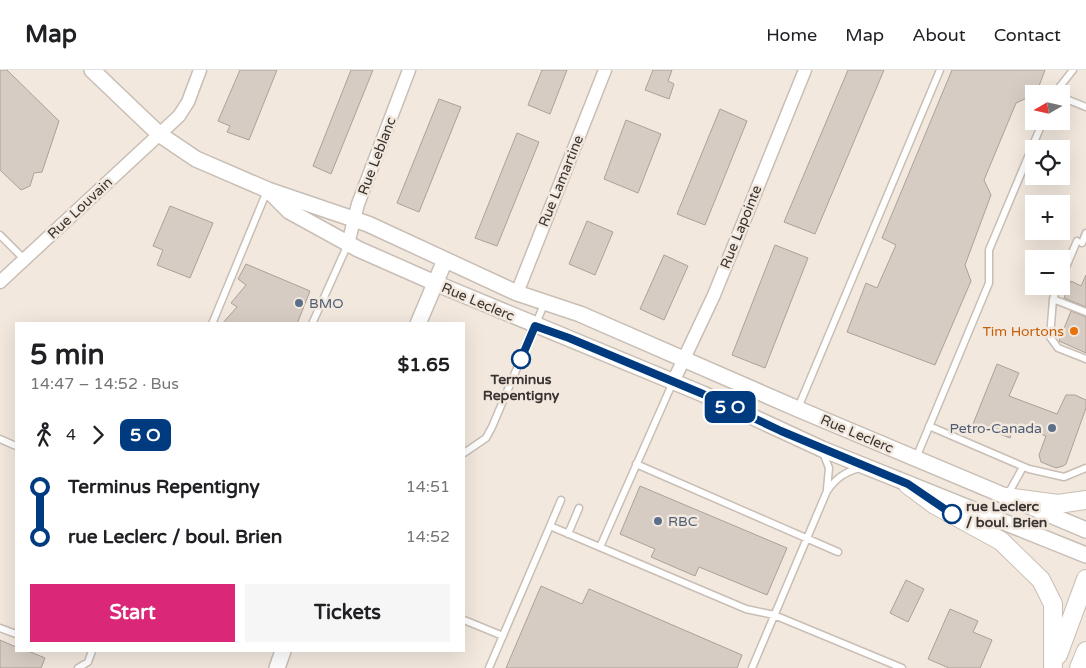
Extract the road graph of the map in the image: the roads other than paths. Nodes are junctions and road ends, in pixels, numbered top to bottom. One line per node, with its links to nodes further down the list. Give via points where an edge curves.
1 (92, 70): 12 (street, Rue Leclerc)
2 (200, 70): 12 (street, Rue Louvain, via 184,110)
3 (409, 70): 14 (street, Rue Leblanc)
4 (605, 70): 23 (street, Rue Lamartine)
5 (805, 70): 33 (street, Rue Lapointe, via 714,295)
6 (940, 70): 35 (lane)
7 (1073, 70): 8 (lane)
8 (1061, 85)
9 (1070, 101): 10 (lane)
10 (1086, 107)
11 (1038, 130): 36 (lane, via 989,250 989,283)
12 (159, 134): 13 (street, Rue Leclerc, via 196,159); 18 (street, Rue Louvain)
13 (268, 190): 14 (street, Rue Leclerc); 17 (street, Rue Leclerc, via 289,212); 28 (lane)
14 (354, 220): 17 (street, Rue Leblanc); 19 (street, Rue Leclerc)
15 (1086, 233): 20 (lane)
16 (0, 235): 18 (lane)
17 (348, 244): 22 (street, Rue Leclerc); 29 (lane)
18 (24, 259): 21 (street, Rue Louvain)
19 (445, 260): 22 (street); 23 (street, Rue Leclerc)
20 (1070, 261)
21 (0, 282)
22 (435, 283): 30 (street); 31 (street, Rue Leclerc)
23 (517, 293): 26 (street, Rue Leclerc)
24 (1055, 295): 25 (lane)
25 (1053, 299): 27 (lane); 32 (lane, via 1050,337 1058,348)
26 (545, 302): 31 (lane); 33 (street, Rue Leclerc)
27 (1086, 312)
28 (213, 322)
29 (313, 322)
30 (419, 322)
31 (535, 326): 34 (street, Rue Leclerc); 40 (lane, via 492,427 478,446)
32 (1086, 359)
33 (684, 360): 34 (street, Rue Lapointe); 35 (street, Rue Leclerc)
34 (673, 382): 39 (street, Rue Leclerc); 42 (lane)
35 (798, 409): 41 (street, Rue Leclerc)
36 (929, 426): 41 (lane); 43 (lane)
37 (0, 439): 38 (lane)
38 (15, 446)
39 (822, 449): 44 (street, Rue Leclerc); 47 (lane, via 829,468)
40 (465, 452)
41 (915, 459): 48 (street, Rue Leclerc)
42 (636, 464): 55 (lane); 56 (lane)
43 (1023, 466): 45 (lane, via 1064,477); 48 (lane)
44 (866, 467): 46 (street, Rue Leclerc); 47 (lane, via 849,471 836,479)
45 (1086, 468)
46 (908, 484): 58 (street, Rue Leclerc); 68 (main road, via 935,505 1001,541 1041,580 1053,604)
47 (827, 491): 55 (lane)
48 (1007, 497): 50 (main road, via 1058,504); 53 (street, Rue Leclerc)
49 (561, 500): 52 (lane)
50 (1086, 500)
51 (578, 508): 54 (lane)
52 (550, 526): 54 (lane); 64 (lane)
53 (1086, 530)
54 (568, 534): 56 (lane)
55 (806, 538): 57 (lane); 60 (lane)
56 (600, 547): 60 (lane, via 746,609)
57 (838, 552)
58 (1086, 555)
59 (1086, 578): 68 (main road)
60 (774, 615): 72 (lane); 73 (lane)
61 (465, 620): 64 (lane)
62 (0, 628): 63 (lane)
63 (15, 634)
64 (503, 636): 71 (lane)
65 (1086, 651): 74 (main road)
66 (92, 652): 69 (lane, via 88,662)
67 (284, 652): 70 (street)
68 (1053, 667)
69 (78, 668)
70 (277, 668)
71 (489, 668)
72 (752, 668)
73 (902, 668)
74 (1079, 668)

